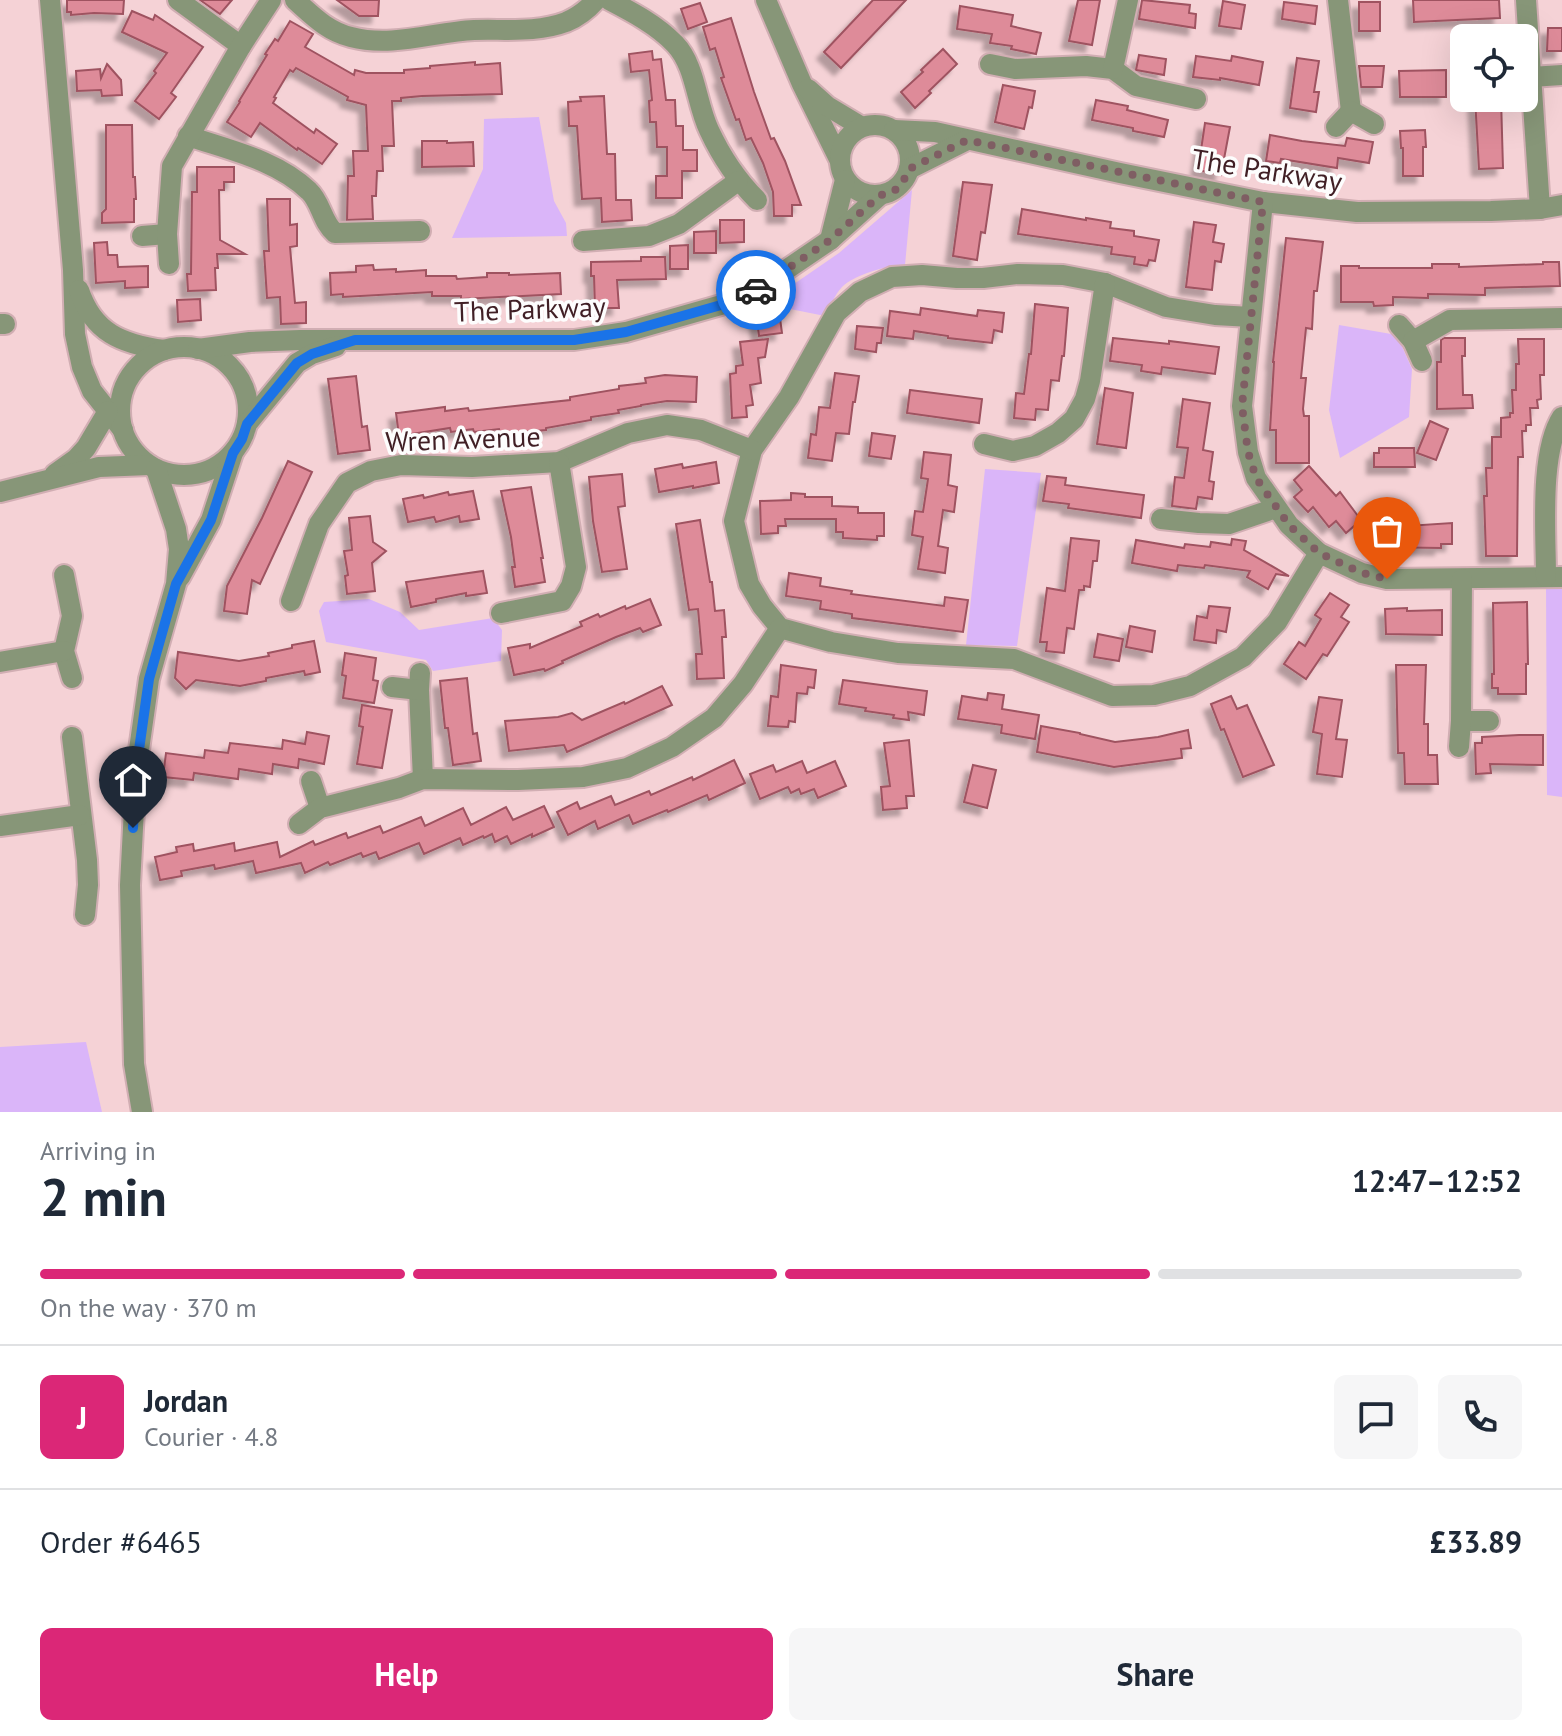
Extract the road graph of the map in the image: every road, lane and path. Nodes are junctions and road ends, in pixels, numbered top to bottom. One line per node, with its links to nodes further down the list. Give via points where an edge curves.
1 (50, 0): 42 (street)
2 (178, 0): 12 (street)
3 (271, 0): 12 (street)
4 (295, 0): 5 (street, via 323,25 369,40 532,29 567,22)
5 (596, 0)
6 (609, 0): 30 (street, via 676,45 688,65 708,129)
7 (766, 0): 17 (street)
8 (1128, 0): 14 (street)
9 (1338, 0): 19 (street)
10 (1526, 0): 11 (street)
11 (1528, 24)
12 (241, 46): 25 (street)
13 (990, 64): 14 (street)
14 (1113, 69): 18 (street, via 1136,86)
15 (1562, 75): 16 (street)
16 (1538, 77)
17 (802, 84): 22 (street); 27 (street)
18 (1196, 99)
19 (1351, 111): 21 (street); 23 (street)
20 (1533, 112): 35 (street)
21 (1374, 124)
22 (862, 127): 24 (street); 27 (street, via 842,145)
23 (1336, 127)
24 (894, 130): 26 (street, The Parkway); 28 (street, via 908,147)
25 (188, 136): 36 (street, via 288,175 312,193 335,233); 37 (street, via 172,166)
26 (967, 140): 28 (street); 33 (street, The Parkway)
27 (839, 159): 29 (street)
28 (909, 169): 31 (street, via 902,184)
29 (845, 180): 31 (street, via 860,193); 39 (street)
30 (738, 181): 32 (street); 40 (street, via 679,224 649,236)
31 (879, 196): 39 (street, The Parkway)
32 (757, 200)
33 (1263, 202): 35 (street, The Parkway, via 1357,212); 44 (street)
34 (1562, 205): 35 (street, The Parkway)
35 (1540, 209)
36 (420, 231)
37 (167, 234): 38 (street); 41 (street)
38 (142, 236)
39 (830, 240): 47 (street, The Parkway, via 755,291 626,332 574,340)
40 (583, 241)
41 (169, 264)
42 (73, 270): 50 (street, via 90,317 137,346); 52 (street, via 82,367)
43 (1105, 283): 44 (street, via 1166,307); 56 (street, via 1090,381 1074,419 1035,446 1013,451); 57 (street, via 1063,275 922,275 892,277 860,292 836,313)
44 (1251, 317): 63 (street, via 1242,406 1248,452 1256,478)
45 (1562, 318): 48 (street, via 1450,320)
46 (1399, 325): 48 (street)
47 (355, 340): 49 (street, The Parkway, via 250,342); 54 (street, The Parkway, via 297,363)
48 (1413, 341): 51 (street)
49 (198, 349): 50 (street); 54 (street, via 221,359 239,377 247,399)
50 (164, 350): 55 (street, via 142,363 127,383 120,406)
51 (1422, 361)
52 (108, 411): 55 (street); 61 (street, via 86,448)
53 (1562, 417): 67 (street, via 1547,465)
54 (247, 424): 58 (street)
55 (123, 430): 60 (street, via 131,447)
56 (984, 444)
57 (752, 450): 59 (street, Wren Avenue, via 701,430 667,425 628,433); 72 (street, via 734,521 749,584)
58 (233, 453): 60 (street, via 194,474); 69 (street, via 211,520)
59 (559, 462): 70 (street, Wren Avenue, via 401,465 347,483 319,524); 71 (street, via 576,567 571,586 562,601)
60 (152, 467): 61 (street, via 99,467); 69 (street, via 176,529)
61 (45, 481): 62 (street)
62 (0, 492)
63 (1276, 508): 64 (street, via 1229,524); 65 (street)
64 (1161, 519)
65 (1319, 553): 68 (street, via 1387,579); 72 (street, via 1277,622 1243,657 1190,686 1154,695 1112,696 1014,659 898,653)
66 (64, 575): 73 (street, via 72,616)
67 (1554, 577): 68 (street)
68 (1462, 579): 77 (street)
69 (176, 584): 88 (street, via 149,679 136,771 130,885 134,1064)
70 (291, 601)
71 (501, 613)
72 (780, 628): 81 (street, via 714,718 672,747 627,768 583,777)
73 (64, 651): 74 (street); 75 (street)
74 (0, 662)
75 (72, 678)
76 (392, 687): 81 (street, via 419,682)
77 (1461, 721): 78 (street); 80 (street)
78 (1489, 721)
79 (72, 737): 84 (street)
80 (1459, 747)
81 (423, 779): 83 (street)
82 (311, 781): 83 (street)
83 (320, 808): 85 (street)
84 (80, 815): 86 (street); 87 (street, via 87,860)
85 (299, 824)
86 (0, 826)
87 (85, 915)
88 (142, 1112)

